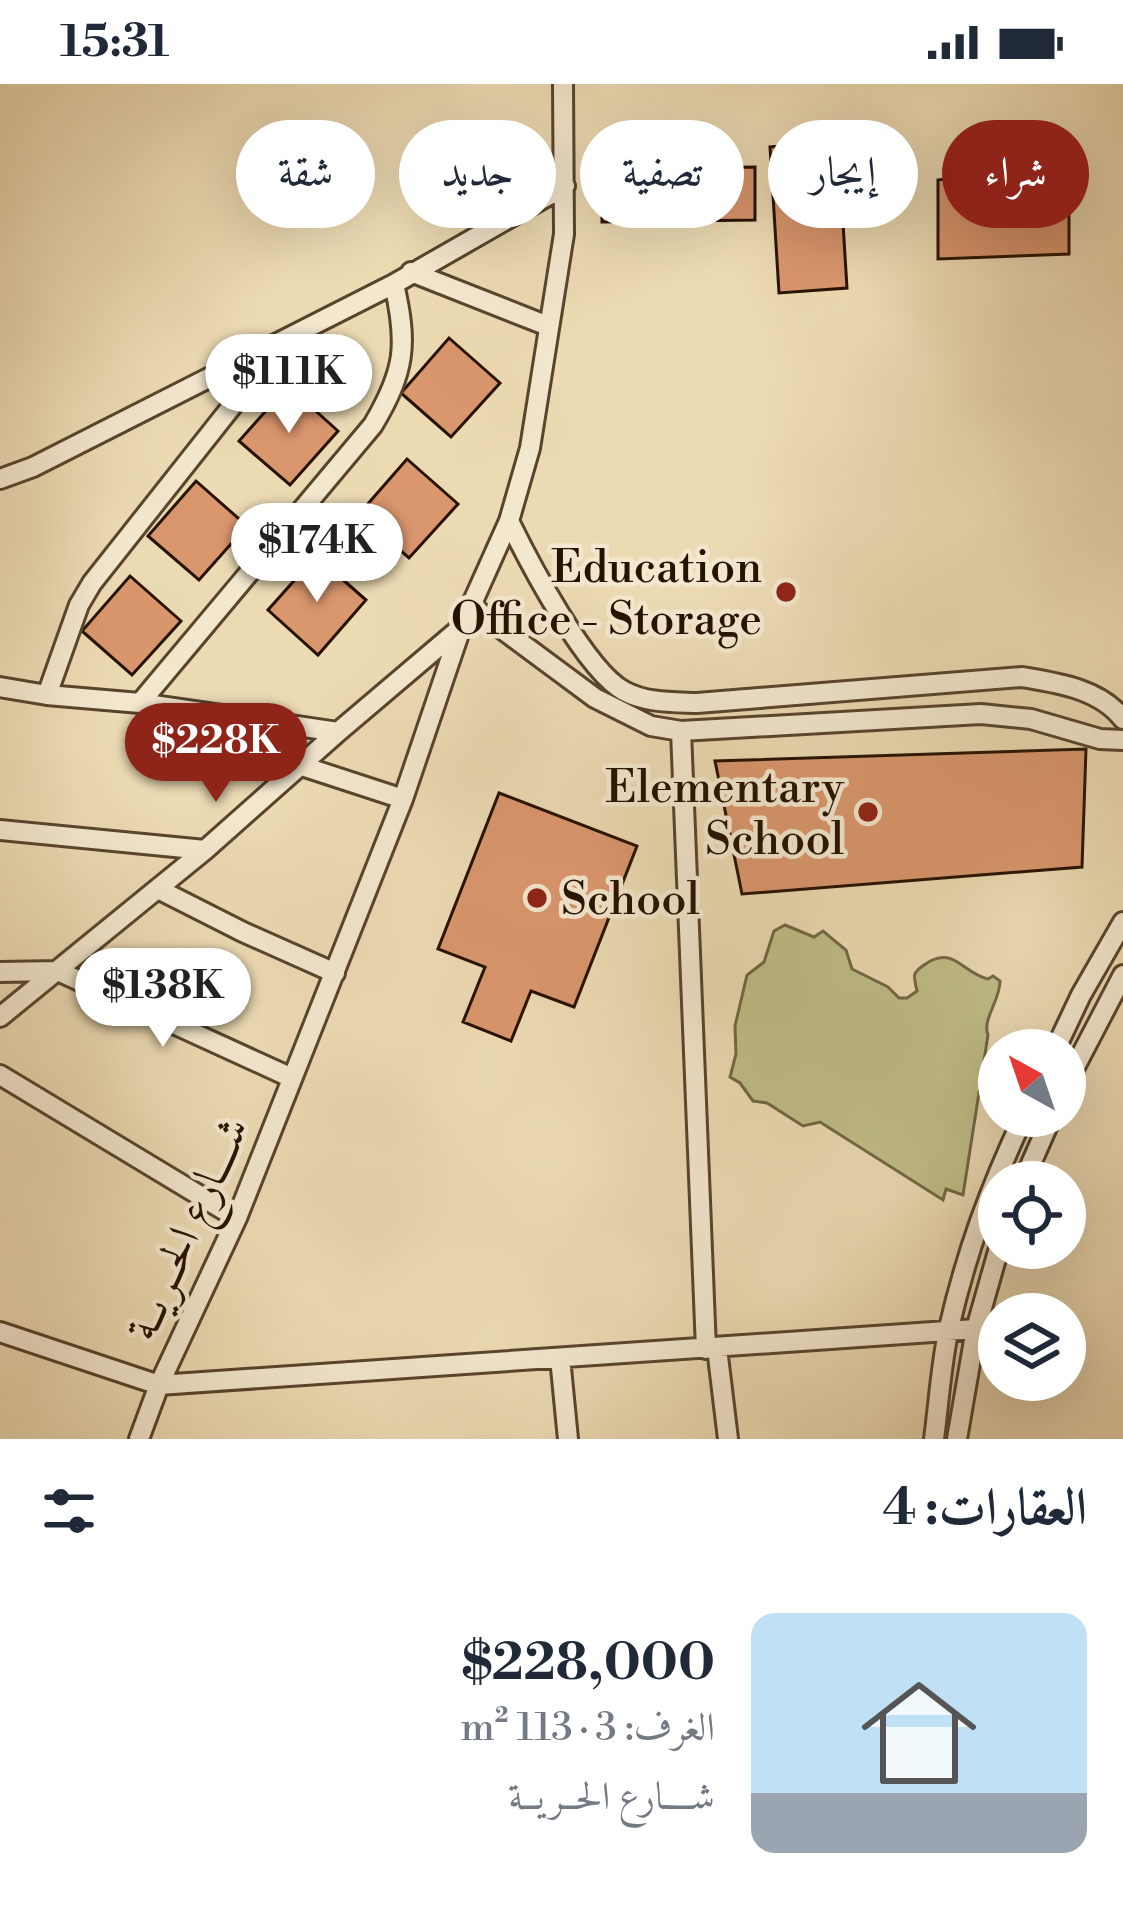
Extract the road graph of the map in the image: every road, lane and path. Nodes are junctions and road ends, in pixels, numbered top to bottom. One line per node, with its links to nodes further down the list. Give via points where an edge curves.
1 (563, 84): 2 (street, شــــارع الحــريــة)
2 (565, 186): 3 (street); 4 (street, شــــارع الحــريــة)
3 (403, 278): 4 (street); 5 (street); 12 (street, via 401,364 373,425)
4 (548, 326): 7 (street, شــــارع الحــريــة, via 530,448)
5 (285, 340): 6 (street); 11 (street, via 92,584)
6 (0, 479)
7 (509, 521): 8 (street, شــــارع الحــريــة); 13 (street, via 596,665 623,691 652,701 1022,677 1110,703)
8 (471, 606): 9 (street, شــــارع الحــريــة); 14 (street, via 595,698 651,726)
9 (461, 628): 15 (street); 18 (street, شــــارع الحــريــة)
10 (0, 687): 11 (street)
11 (47, 695): 12 (street)
12 (140, 703): 15 (street)
13 (1123, 719)
14 (681, 731): 16 (street, via 981,714); 38 (street)
15 (338, 732): 17 (street)
16 (1123, 740)
17 (302, 766): 18 (street); 20 (street)
18 (403, 800): 25 (street, شــــارع الحــريــة)
19 (0, 830): 20 (street)
20 (205, 850): 21 (street)
21 (158, 889): 23 (street); 25 (street)
22 (1123, 922): 28 (street)
23 (58, 970): 24 (street); 27 (street); 31 (street)
24 (0, 972)
25 (334, 973): 31 (street, شــــارع الحــريــة)
26 (1123, 975): 29 (street)
27 (0, 1017)
28 (1065, 1029)
29 (1086, 1046)
30 (0, 1075): 33 (street)
31 (292, 1078): 33 (street, شــــارع الحــريــة)
32 (1014, 1137): 37 (street, via 970,1247)
33 (236, 1218): 40 (street, شــــارع الحــريــة)
34 (993, 1269): 35 (street)
35 (976, 1329): 37 (street); 45 (street)
36 (0, 1332): 40 (street)
37 (948, 1332): 38 (street); 44 (street)
38 (711, 1348): 39 (street); 43 (street)
39 (560, 1358): 40 (street); 42 (street)
40 (159, 1385): 41 (street, شــــارع الحــريــة)
41 (139, 1439)
42 (568, 1439)
43 (728, 1439)
44 (934, 1439)
45 (957, 1439)

